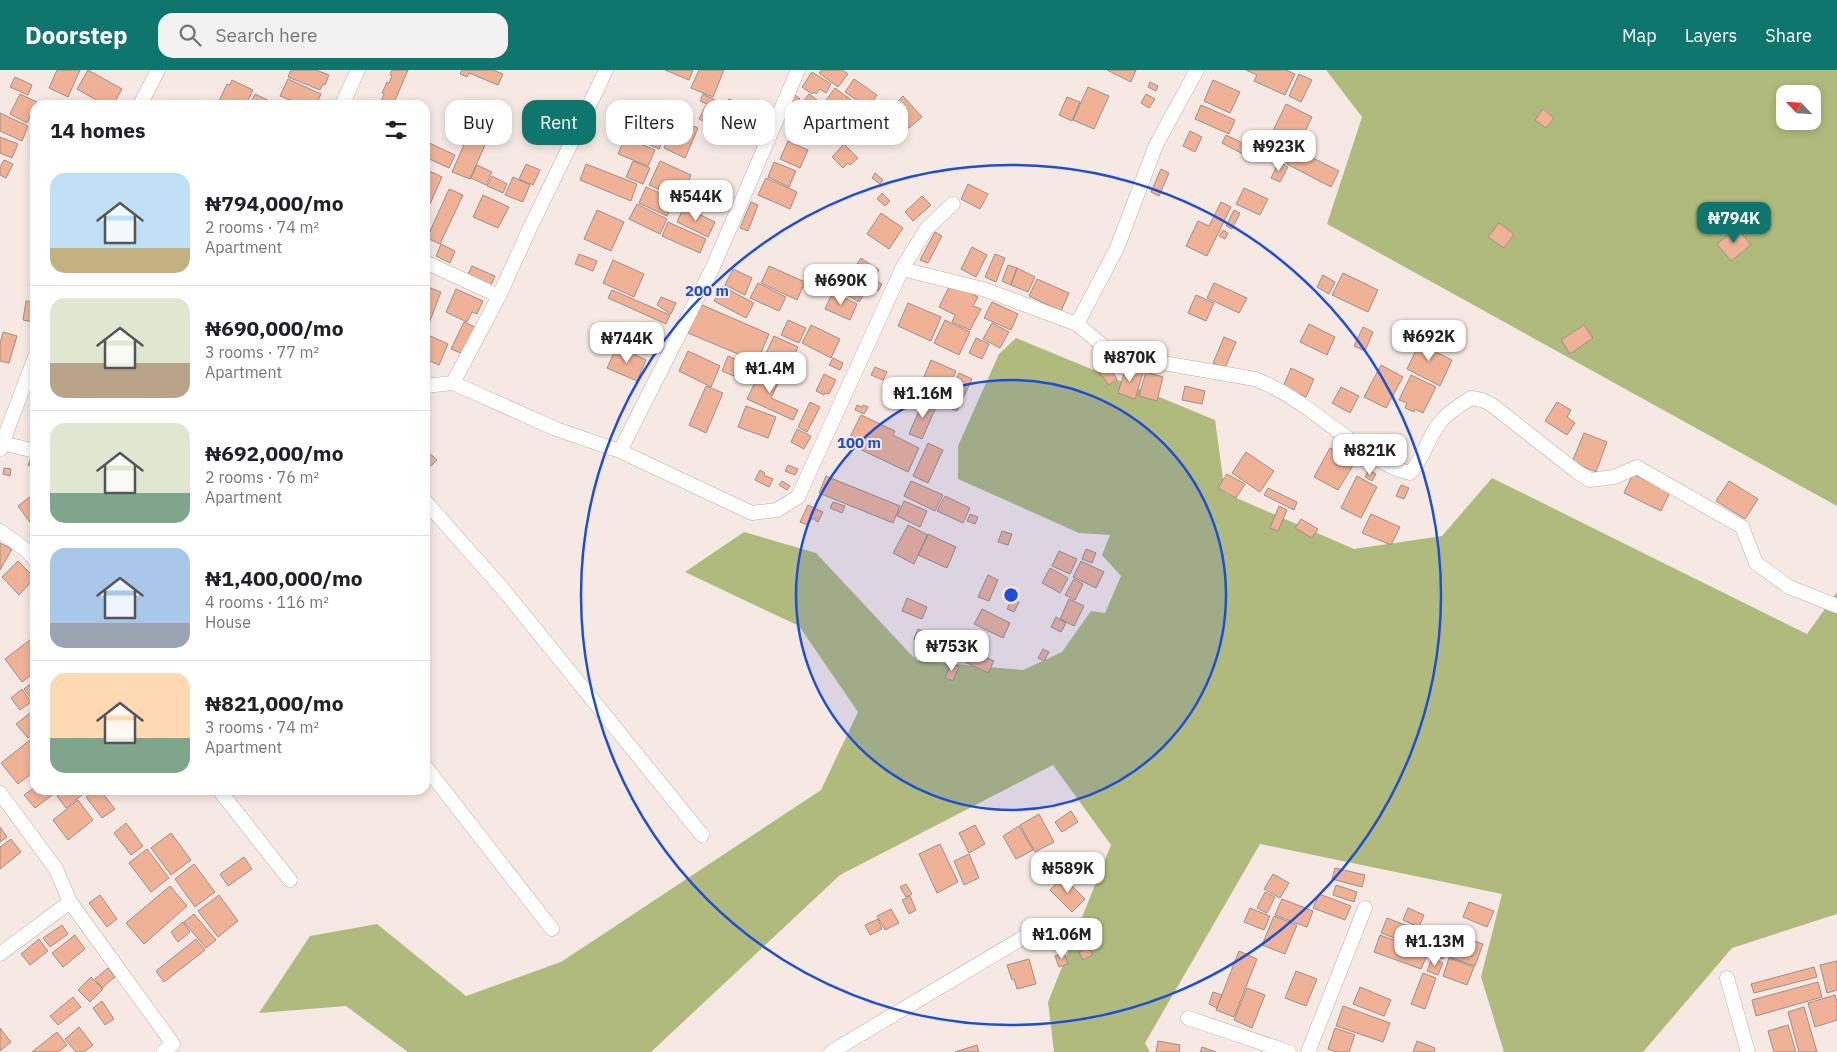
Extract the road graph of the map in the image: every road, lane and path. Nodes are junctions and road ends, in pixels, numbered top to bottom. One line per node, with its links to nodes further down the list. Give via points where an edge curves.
1 (158, 70): 6 (street)
2 (358, 70): 7 (street)
3 (606, 70): 11 (street)
4 (798, 70): 19 (street, via 713,267)
5 (1197, 70): 12 (street, via 1156,145 1117,248)
6 (143, 100)
7 (344, 100)
8 (953, 204): 10 (street, via 928,228)
9 (430, 264): 11 (street)
10 (902, 269): 12 (street, via 983,289); 19 (street, via 798,497 777,510 752,513)
11 (499, 296): 14 (street)
12 (1077, 324): 23 (street, via 1108,350 1123,356 1269,384 1375,457 1410,473 1442,419 1471,398 1482,400 1590,480 1614,477 1637,468 1742,527 1756,563 1789,588)
13 (30, 368): 16 (street)
14 (453, 383): 15 (street); 19 (street, via 556,429)
15 (430, 385)
16 (5, 423): 17 (street)
17 (1, 446): 18 (street)
18 (30, 450)
19 (620, 451)
20 (430, 507): 27 (street, via 502,588)
21 (0, 531): 22 (street)
22 (30, 554)
23 (1837, 606)
24 (430, 772): 31 (street)
25 (0, 793): 29 (street, via 56,869)
26 (223, 795): 28 (street)
27 (702, 835)
28 (290, 880)
29 (70, 902): 33 (street); 36 (street, via 173,1044)
30 (1365, 908): 39 (street)
31 (552, 929)
32 (1029, 934): 37 (street)
33 (0, 954)
34 (1727, 978): 40 (street)
35 (1188, 1018): 38 (street)
36 (163, 1052)
37 (831, 1052)
38 (1289, 1052)
39 (1308, 1052)
40 (1748, 1052)

